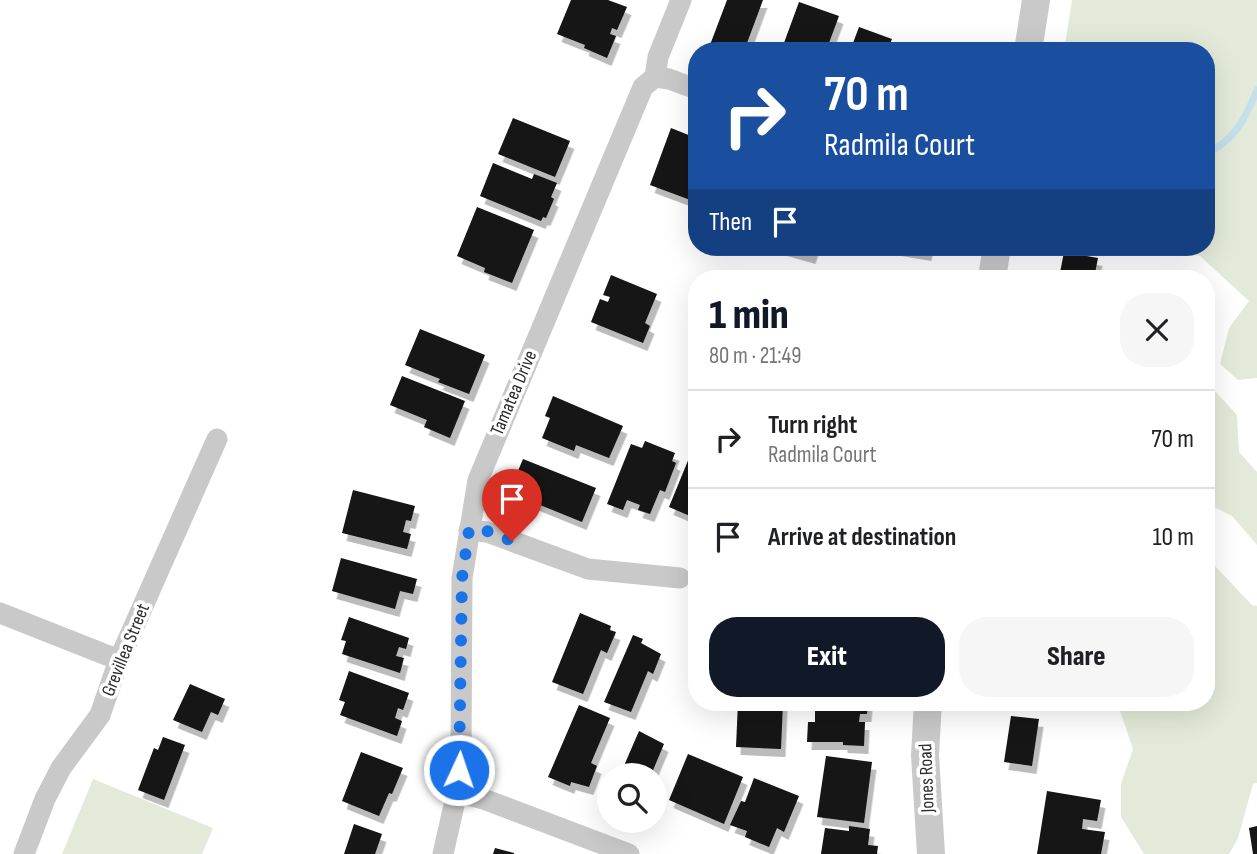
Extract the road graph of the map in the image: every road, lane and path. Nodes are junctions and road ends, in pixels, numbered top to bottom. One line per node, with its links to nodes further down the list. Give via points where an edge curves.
1 (681, 0): 4 (street, Tamatea Drive)
2 (1036, 0): 3 (street)
3 (1029, 42)
4 (655, 77): 5 (street); 7 (street, Tamatea Drive, via 643,87 478,480)
5 (688, 86)
6 (217, 439): 10 (street, Grevillea Street)
7 (469, 530): 8 (street, via 487,531 588,569); 12 (street, Tamatea Drive, via 462,578)
8 (680, 578)
9 (0, 613): 10 (street)
10 (119, 660): 13 (street, Grevillea Street, via 100,715 61,768)
11 (927, 711): 16 (street, Jones Road, via 925,755)
12 (457, 792): 14 (street, Tamatea Drive); 15 (street)
13 (24, 854)
14 (443, 854)
15 (629, 854)
16 (931, 854)

